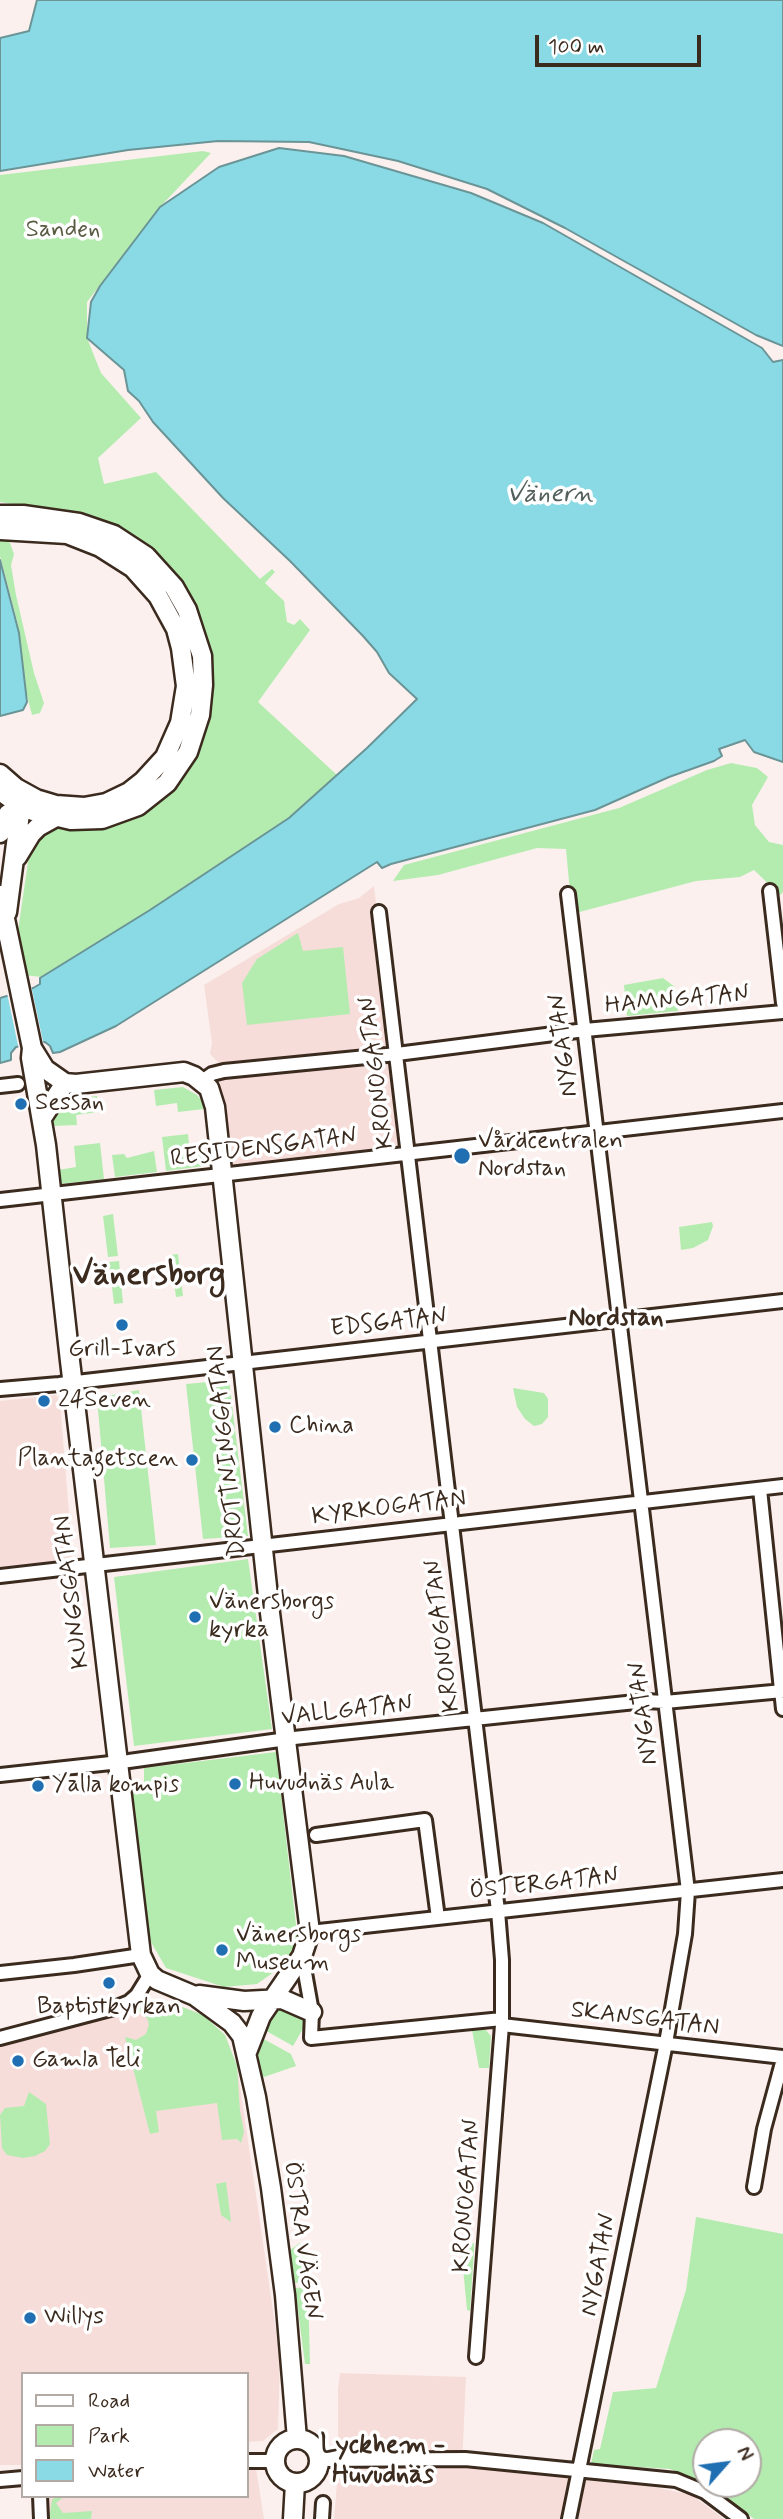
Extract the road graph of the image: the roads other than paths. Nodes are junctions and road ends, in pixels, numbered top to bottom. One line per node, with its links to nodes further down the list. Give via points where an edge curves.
1 (0, 515): 5 (street, via 79,523 135,547 181,598 202,656 203,700 197,729 167,783 118,814 86,821)
2 (0, 530): 4 (street, via 67,534 125,562 147,582 168,613 185,667 184,705 174,741 143,782 98,805 70,808)
3 (2, 782): 4 (street)
4 (28, 802): 5 (street); 6 (street, via 8,814); 7 (street)
5 (56, 817): 7 (street, via 31,834)
6 (0, 833)
7 (13, 863): 12 (street)
8 (770, 891): 13 (street)
9 (568, 894): 15 (street, NYGATAN)
10 (0, 895): 12 (street)
11 (379, 912): 17 (street, KRONOGATAN)
12 (6, 922): 16 (street)
13 (783, 1003)
14 (783, 1012): 15 (street, HAMNGATAN)
15 (585, 1030): 17 (street, HAMNGATAN); 24 (street, NYGATAN)
16 (32, 1048): 18 (street, KUNGSGATAN); 20 (street, via 45,1069)
17 (397, 1054): 19 (street, HAMNGATAN, via 219,1071); 25 (street, KRONOGATAN)
18 (26, 1079): 21 (street); 23 (street, KUNGSGATAN)
19 (202, 1081): 20 (street, via 173,1072); 26 (street, DROTTNINGGATAN, via 215,1108)
20 (65, 1083): 23 (street)
21 (0, 1086)
22 (783, 1111): 24 (street, RESIDENSGATAN)
23 (42, 1118): 27 (street, KUNGSGATAN)
24 (597, 1131): 25 (street, RESIDENSGATAN); 30 (street, NYGATAN)
25 (409, 1152): 26 (street, RESIDENSGATAN); 31 (street, KRONOGATAN)
26 (223, 1175): 27 (street, RESIDENSGATAN); 32 (street, DROTTNINGGATAN)
27 (52, 1195): 28 (street, RESIDENSGATAN); 33 (street, KUNGSGATAN)
28 (0, 1200)
29 (783, 1301): 30 (street, EDSGATAN)
30 (619, 1320): 31 (street, EDSGATAN); 37 (street, NYGATAN)
31 (430, 1341): 32 (street, EDSGATAN); 38 (street, KRONOGATAN)
32 (242, 1362): 33 (street, EDSGATAN); 39 (street, DROTTNINGGATAN)
33 (73, 1382): 34 (street, EDSGATAN); 40 (street, KUNGSGATAN)
34 (0, 1388)
35 (783, 1486): 36 (street, KYRKOGATAN)
36 (760, 1489): 37 (street, KYRKOGATAN); 42 (street)
37 (641, 1501): 38 (street, KYRKOGATAN); 43 (street, NYGATAN)
38 (452, 1523): 39 (street, KYRKOGATAN); 45 (street, KRONOGATAN)
39 (263, 1545): 40 (street, KYRKOGATAN); 46 (street, DROTTNINGGATAN)
40 (94, 1566): 41 (street, KYRKOGATAN); 47 (street, KUNGSGATAN)
41 (0, 1576)
42 (782, 1691): 43 (street, VALLGATAN); 44 (street)
43 (665, 1702): 45 (street, VALLGATAN); 51 (street, NYGATAN)
44 (783, 1709)
45 (475, 1719): 46 (street, VALLGATAN); 52 (street, KRONOGATAN)
46 (286, 1739): 47 (street, VALLGATAN); 54 (street, DROTTNINGGATAN)
47 (119, 1762): 48 (street, VALLGATAN); 55 (street, KUNGSGATAN)
48 (0, 1775)
49 (316, 1835): 53 (street, via 425,1820)
50 (783, 1880): 51 (street, ÖSTERGATAN)
51 (688, 1891): 52 (street, ÖSTERGATAN); 64 (street, NYGATAN)
52 (498, 1911): 53 (street, ÖSTERGATAN); 62 (street, KRONOGATAN)
53 (438, 1918): 54 (street, ÖSTERGATAN)
54 (310, 1932): 56 (street, DROTTNINGGATAN)
55 (141, 1955): 57 (street); 58 (street, KUNGSGATAN)
56 (302, 1956): 60 (street, DROTTNINGGATAN); 61 (street)
57 (0, 1973)
58 (150, 1974): 59 (street); 63 (street, via 129,2002)
59 (195, 1996): 60 (street); 65 (street, via 232,2023)
60 (271, 1999): 61 (street); 65 (street, DROTTNINGGATAN)
61 (312, 2012): 62 (street, SKANSGATAN, via 311,2038)
62 (502, 2022): 64 (street, SKANSGATAN); 68 (street, KRONOGATAN)
63 (0, 2038)
64 (666, 2043): 66 (street, SKANSGATAN); 73 (street, NYGATAN)
65 (247, 2052): 69 (street, ÖSTRA VÄGEN, via 271,2188)
66 (783, 2058): 67 (street)
67 (754, 2187)
68 (476, 2357)
69 (298, 2438): 70 (street, via 313,2445); 72 (street, via 283,2444)
70 (319, 2460): 73 (street, via 466,2459); 76 (street, via 312,2477)
71 (248, 2461): 72 (street)
72 (275, 2461): 76 (street, via 279,2473)
73 (579, 2471): 82 (street, NYGATAN); 83 (street, via 676,2480 705,2493)
74 (21, 2479): 75 (street)
75 (0, 2480)
76 (295, 2483): 80 (street)
77 (40, 2498): 79 (street)
78 (323, 2503): 81 (street)
79 (41, 2519)
80 (293, 2519)
81 (322, 2519)
82 (569, 2519)
83 (741, 2519)

